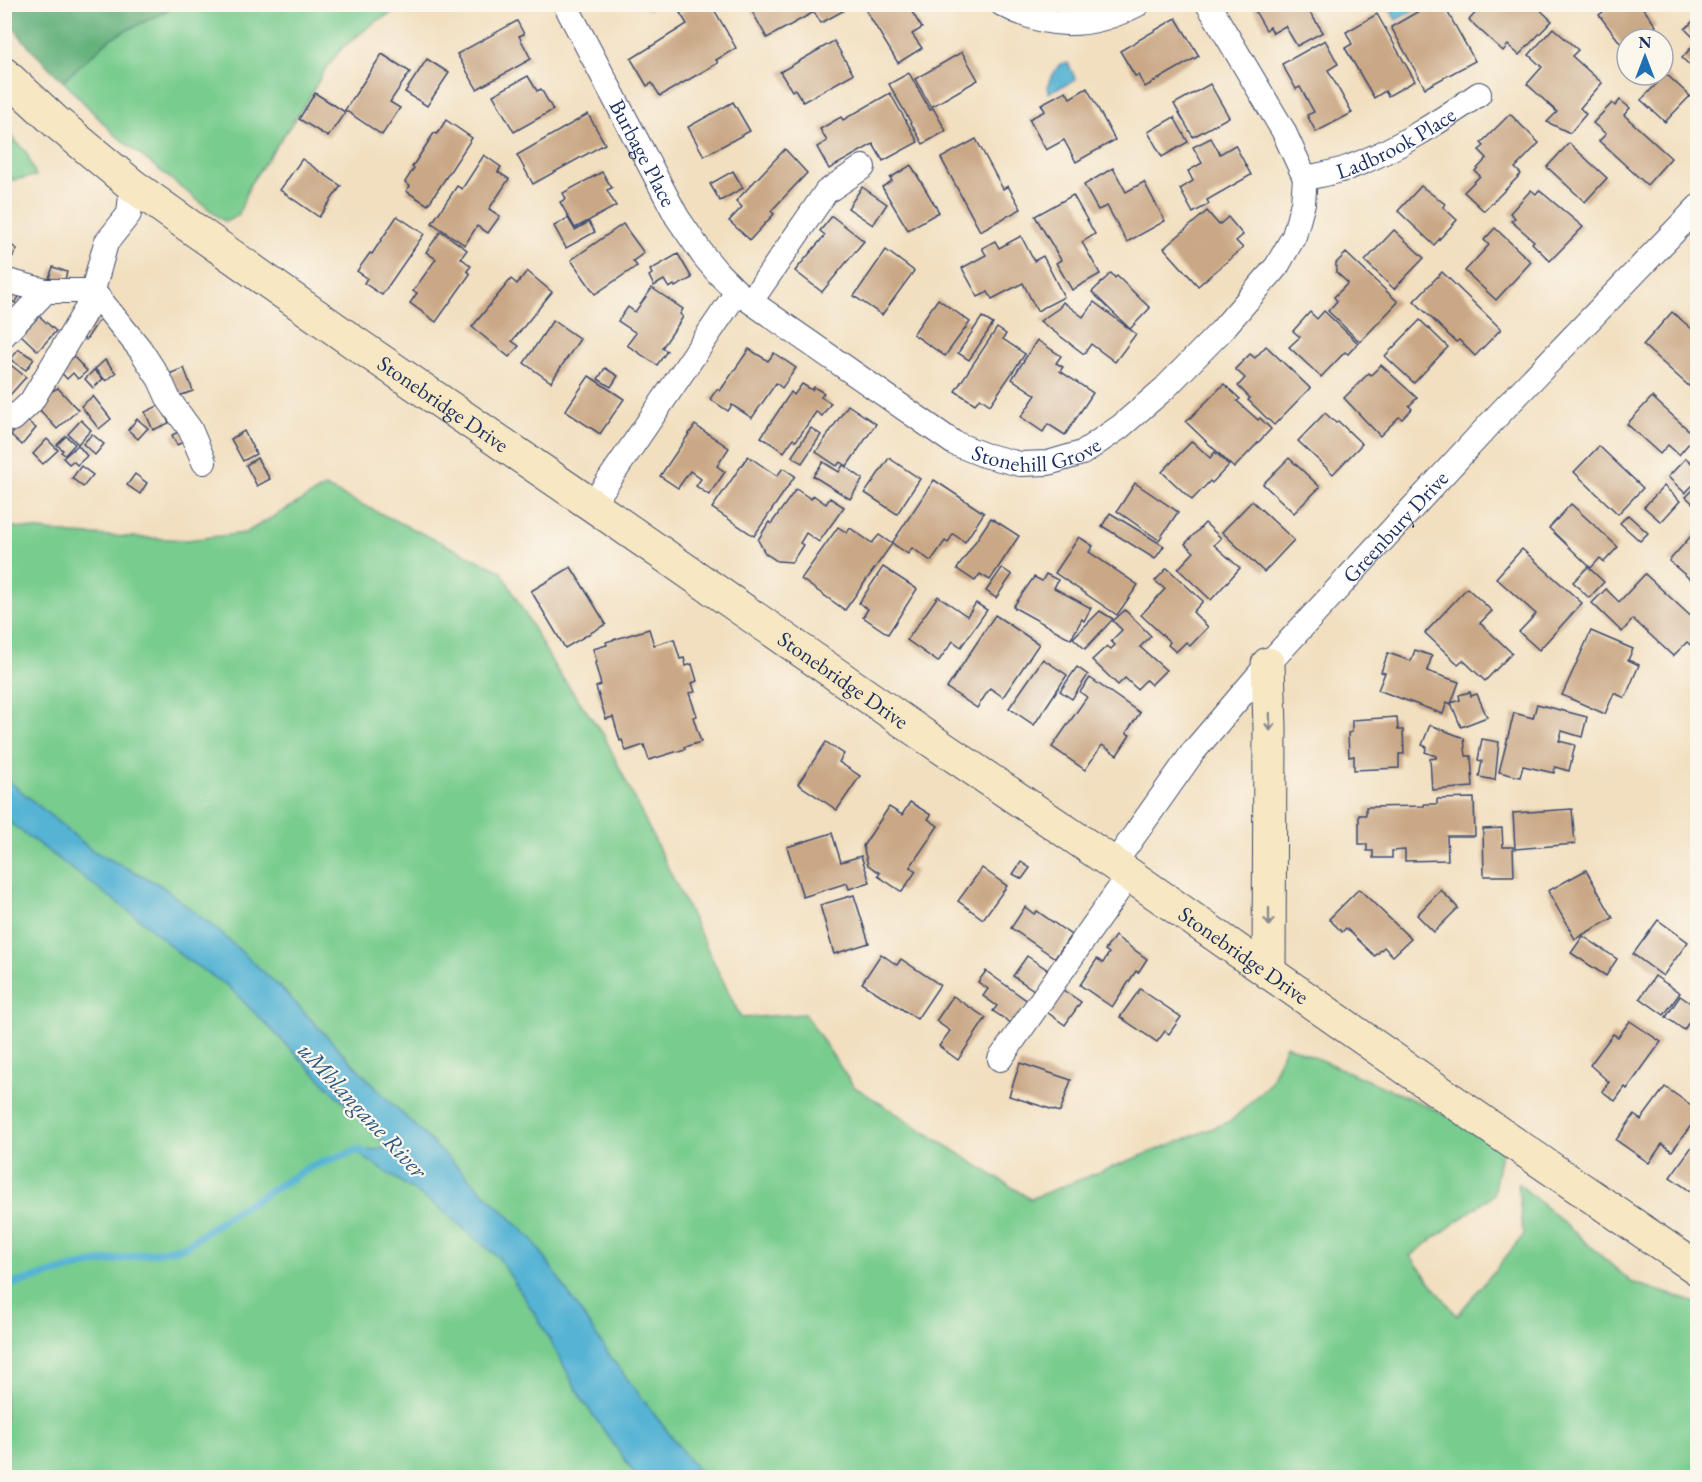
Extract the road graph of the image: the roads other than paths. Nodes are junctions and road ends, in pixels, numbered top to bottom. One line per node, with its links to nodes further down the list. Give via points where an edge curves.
1 (565, 4): 14 (street, Burbage Place, via 677,217 703,255)
2 (1002, 4): 3 (street, via 1048,22 1085,24 1122,13)
3 (1137, 4)
4 (1208, 4): 8 (street, via 1283,130)
5 (4, 74): 9 (street, Stonebridge Drive)
6 (1479, 94): 8 (street, Ladbrook Place, via 1371,158 1349,168)
7 (863, 167): 14 (street, via 822,197)
8 (1305, 178): 14 (street, Stonehill Grove, via 1294,236 1277,266 1221,332 1120,427 1082,453 1048,463 1020,464 954,443)
9 (132, 185): 13 (street, via 129,214 106,243); 18 (street, Stonebridge Drive)
10 (1698, 207): 19 (street, Greenbury Drive)
11 (4, 280): 12 (street)
12 (46, 291): 13 (street); 15 (street)
13 (93, 291): 16 (street, via 89,305 31,402 14,419); 17 (street, via 140,349 190,429)
14 (744, 296): 18 (street)
15 (4, 335)
16 (4, 413)
17 (204, 462)
18 (592, 505): 20 (street, Stonebridge Drive)
19 (1268, 663): 20 (street, Greenbury Drive, via 1193,752); 21 (street, one-way to 21)
20 (1121, 869): 21 (street, Stonebridge Drive); 22 (street, Greenbury Drive)
21 (1269, 973): 23 (street, Stonebridge Drive)
22 (1000, 1059)
23 (1698, 1269)

